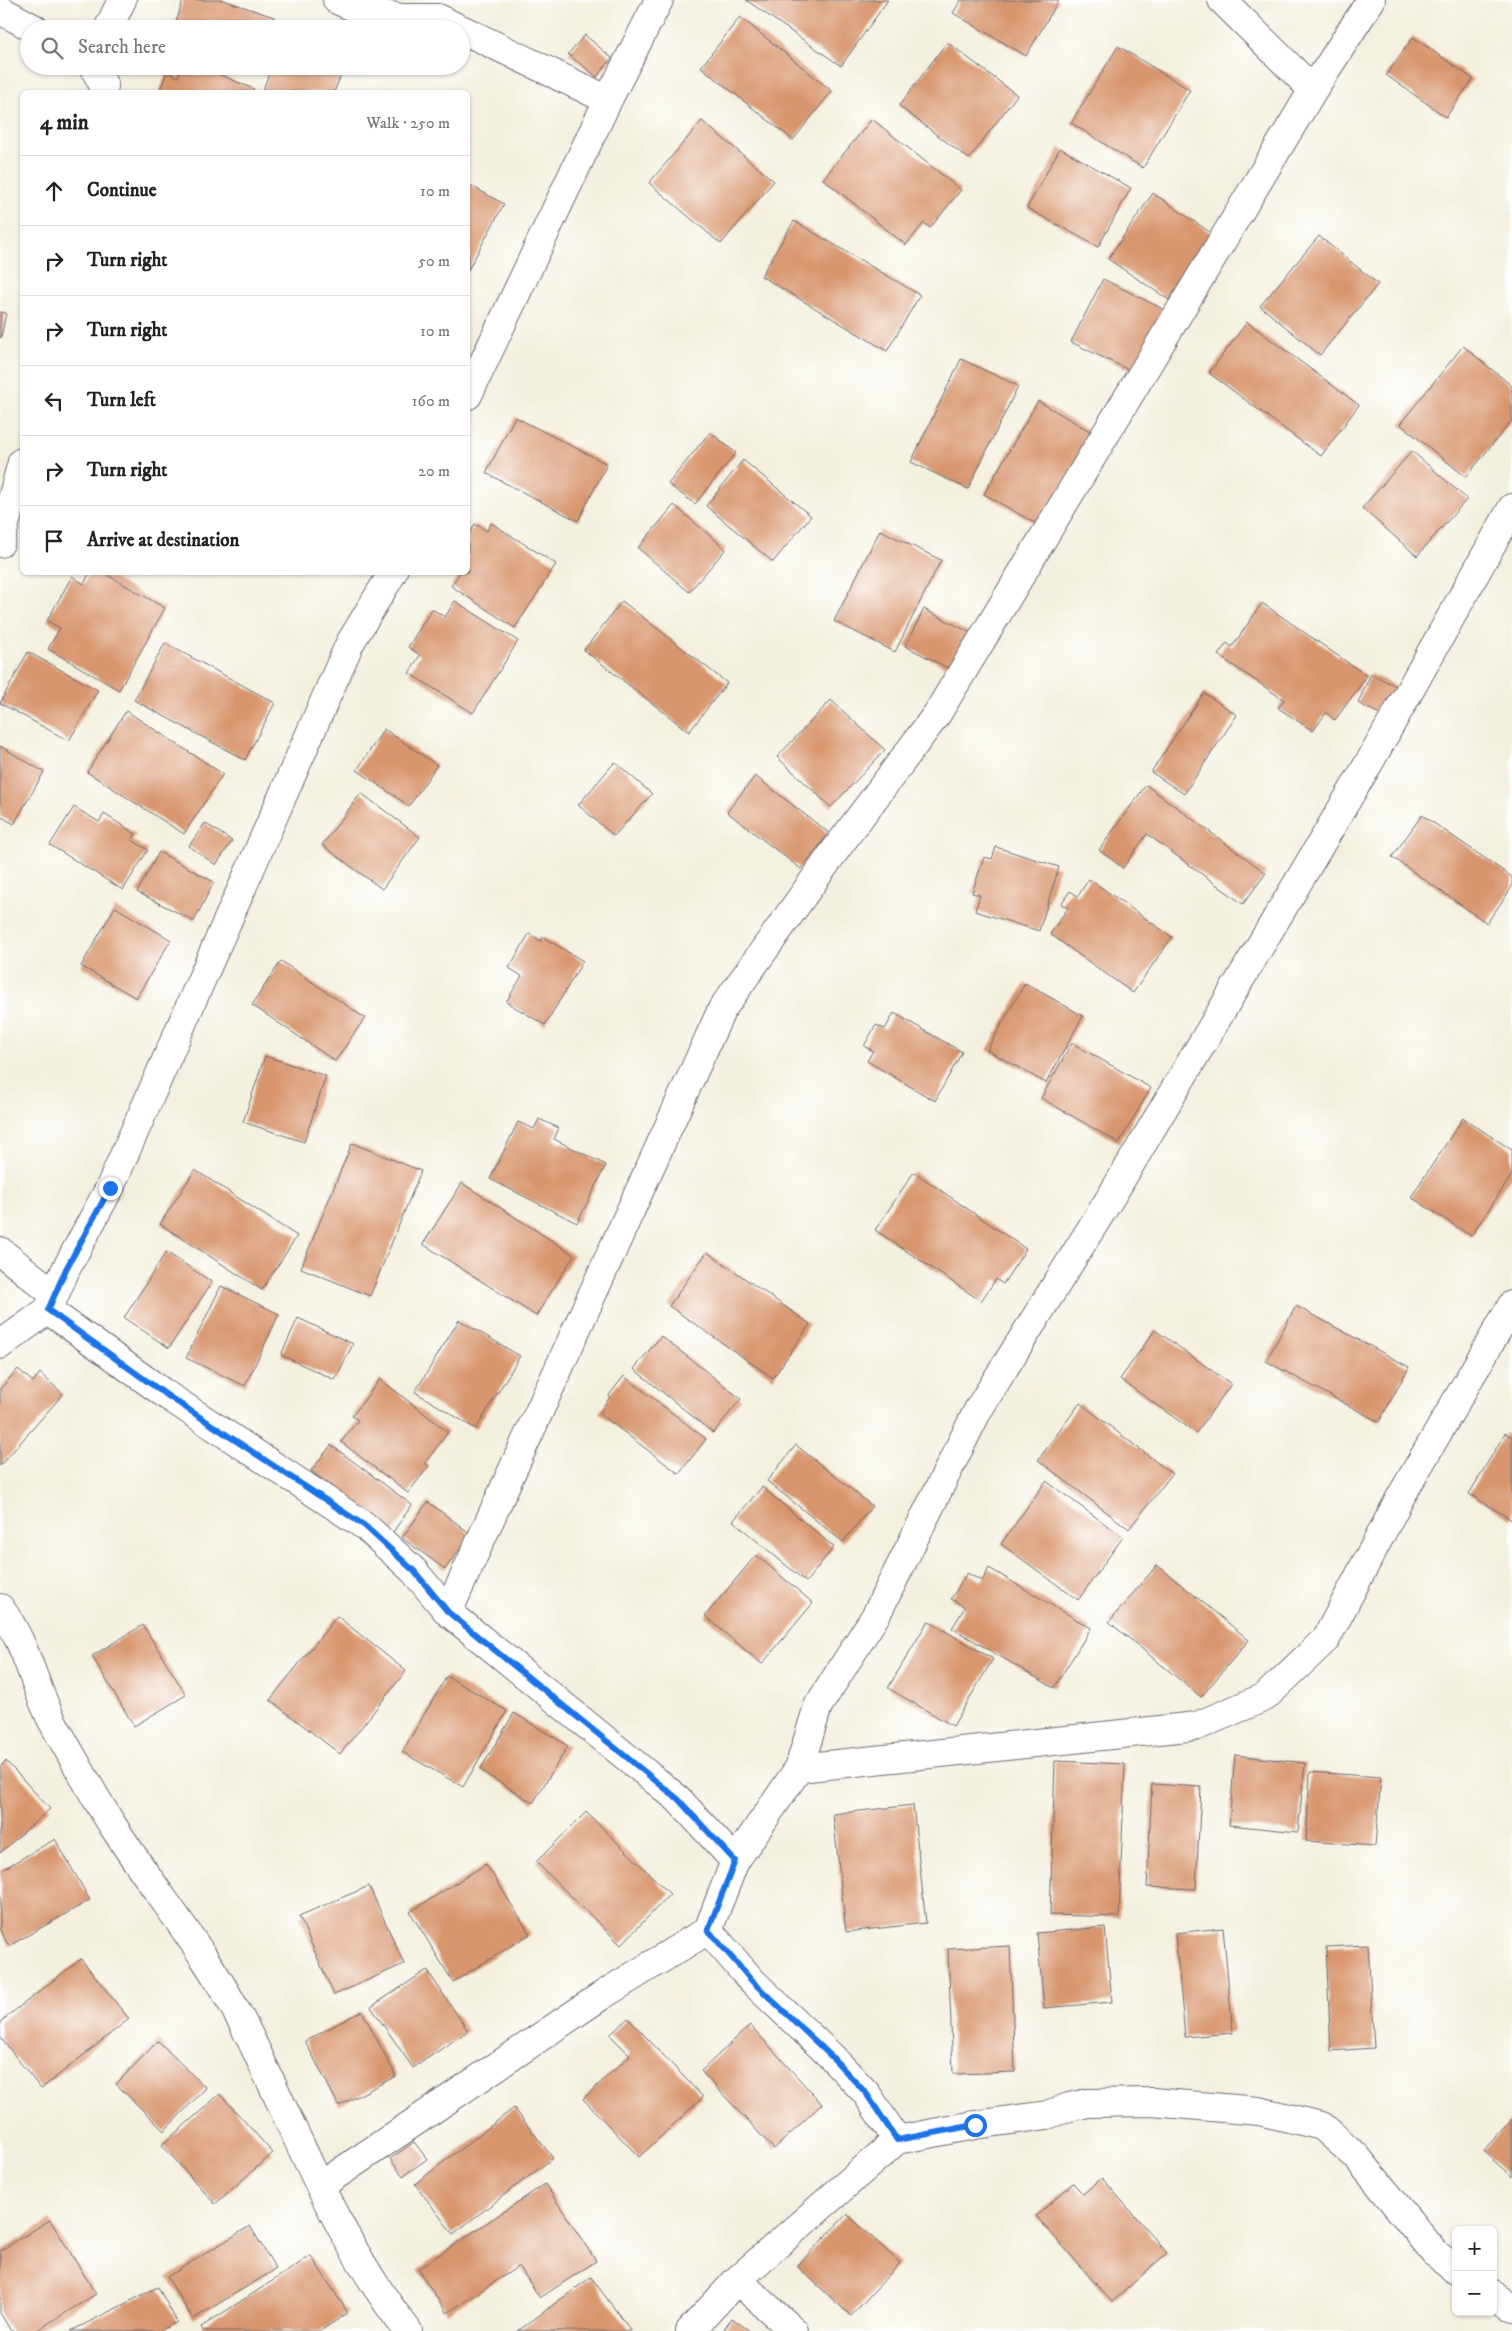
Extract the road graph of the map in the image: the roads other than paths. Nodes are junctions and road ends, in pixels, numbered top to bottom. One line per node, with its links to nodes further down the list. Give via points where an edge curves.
1 (122, 0): 7 (street)
2 (337, 0): 8 (street, via 362,11)
3 (659, 0): 14 (street)
4 (1222, 0): 13 (street)
5 (1371, 0): 13 (street)
6 (0, 10): 9 (street)
7 (112, 20)
8 (442, 20)
9 (20, 21)
10 (470, 33): 14 (street)
11 (98, 75): 12 (street)
12 (104, 90)
13 (1313, 90): 25 (street, via 937,714 722,1009)
14 (608, 100): 15 (street)
15 (470, 391)
16 (20, 469): 18 (street)
17 (1512, 508): 26 (street, via 1374,756 1107,1203 978,1410 876,1615 818,1706)
18 (0, 542)
19 (392, 575): 21 (street, via 350,643 110,1188)
20 (0, 1251): 21 (street)
21 (51, 1302): 23 (street); 25 (street, via 165,1394 365,1526 414,1571)
22 (1512, 1305): 26 (street, via 1400,1498 1326,1639 1265,1697 1197,1726)
23 (0, 1346)
24 (0, 1608): 30 (street, via 28,1659 43,1706 112,1825 240,2017)
25 (448, 1612): 27 (street, via 678,1799)
26 (799, 1768): 27 (street)
27 (735, 1861): 28 (street)
28 (708, 1930): 29 (street, via 752,1981 866,2093); 30 (street, via 601,1996)
29 (897, 2140): 31 (street, via 1047,2115 1088,2103 1152,2102 1259,2111 1322,2126 1356,2156 1436,2254); 32 (street)
30 (320, 2186): 35 (street, via 384,2299)
31 (1452, 2266)
32 (737, 2280): 36 (street); 37 (street)
33 (1497, 2297): 34 (street)
34 (1512, 2308)
35 (408, 2331)
36 (690, 2331)
37 (794, 2331)

